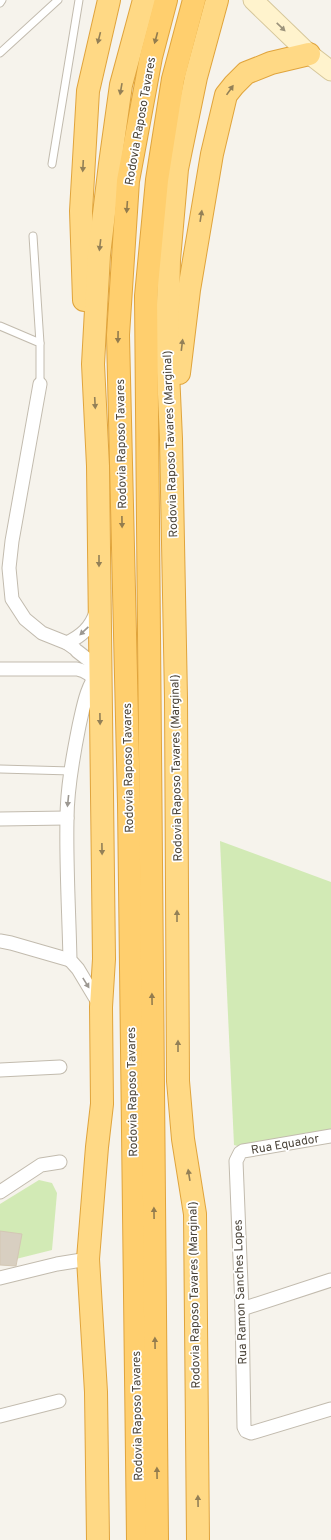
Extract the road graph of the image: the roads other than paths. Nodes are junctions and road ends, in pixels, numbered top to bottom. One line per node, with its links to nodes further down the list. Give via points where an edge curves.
1 (2, 0): 10 (lane)
2 (58, 0): 12 (lane)
3 (79, 0): 15 (lane)
4 (109, 0): 19 (highway, one-way to 19, via 88,91 80,211 85,341)
5 (144, 0): 19 (highway, one-way to 19, via 121,86 110,164 99,255)
6 (166, 0): 48 (highway, Rodovia Raposo Tavares, one-way to 48, via 151,57 128,180 118,335 129,804)
7 (194, 0): 49 (highway, Rodovia Raposo Tavares, one-way to 7, via 146,296 157,180 172,87)
8 (217, 0): 21 (highway, Rodovia Raposo Tavares (Marginal), via 196,77 177,176 169,260 167,349)
9 (254, 0): 13 (main road, one-way to 13)
10 (0, 3)
11 (331, 52): 13 (main road)
12 (0, 53)
13 (309, 54): 14 (main road); 21 (highway, one-way to 13, via 189,290 212,154 226,95 246,73 271,63)
14 (331, 71)
15 (52, 164)
16 (33, 236): 18 (lane)
17 (0, 326): 18 (lane)
18 (40, 343): 20 (lane)
19 (93, 364): 22 (highway, one-way to 22, via 98,466)
20 (40, 384): 23 (street, via 12,541 9,568 12,599 25,619 42,633)
21 (171, 439): 50 (highway, Rodovia Raposo Tavares (Marginal), one-way to 21, via 195,1214 183,1139 178,1081 176,706)
22 (99, 597): 23 (street, one-way to 23, via 91,624); 26 (highway)
23 (72, 647): 25 (street, via 79,663); 26 (street)
24 (0, 669): 25 (street)
25 (77, 669): 26 (street)
26 (98, 677): 28 (street, via 86,696); 33 (highway, one-way to 33, via 104,958)
27 (0, 769): 28 (lane)
28 (71, 771): 29 (street, one-way to 29)
29 (67, 818): 30 (street); 32 (street)
30 (0, 819)
31 (0, 941): 32 (street)
32 (70, 960): 33 (street, one-way to 33)
33 (101, 1007): 40 (highway, via 102,1104)
34 (60, 1067): 35 (street)
35 (0, 1070)
36 (331, 1136): 37 (street, Rua Equador)
37 (240, 1153): 43 (street, Rua Ramon Sanches Lopes, via 236,1161)
38 (60, 1162): 39 (street, via 41,1165)
39 (0, 1192)
40 (88, 1259): 41 (street); 47 (highway, via 96,1392)
41 (0, 1278)
42 (331, 1280): 43 (street)
43 (242, 1309): 45 (street, Rua Ramon Sanches Lopes, via 246,1431 251,1433)
44 (59, 1401): 46 (street)
45 (331, 1409)
46 (0, 1416)
47 (98, 1540)
48 (138, 1540)
49 (157, 1540)
50 (198, 1540)

